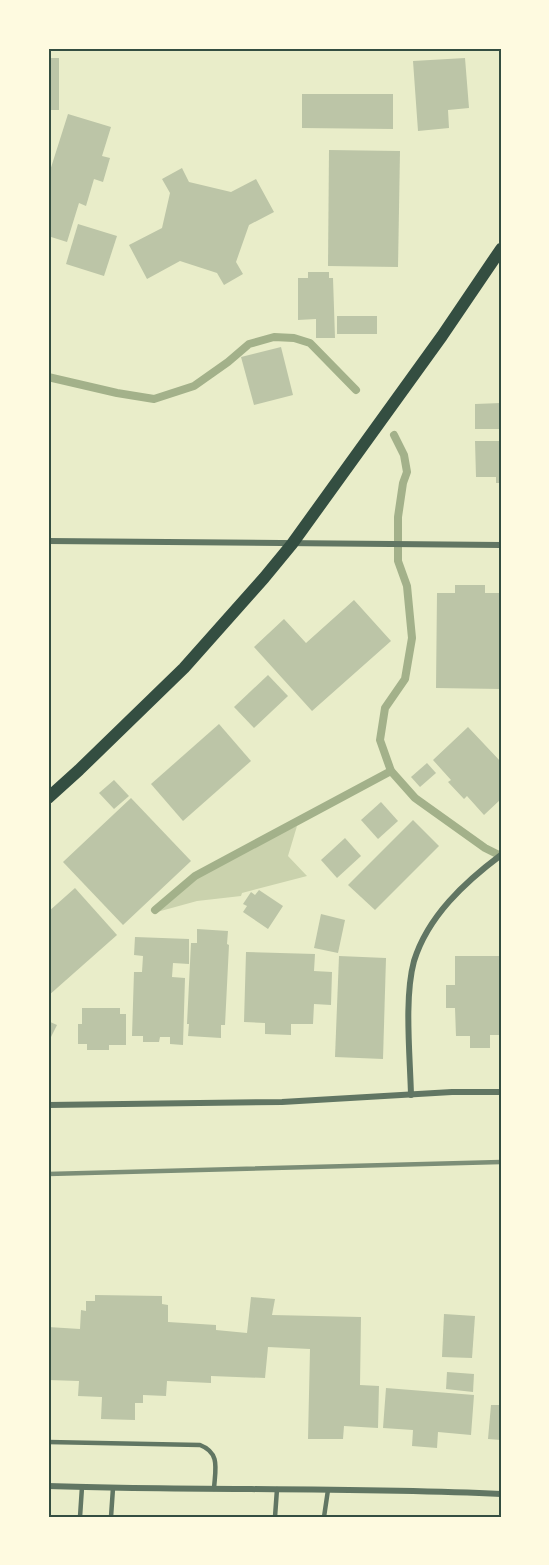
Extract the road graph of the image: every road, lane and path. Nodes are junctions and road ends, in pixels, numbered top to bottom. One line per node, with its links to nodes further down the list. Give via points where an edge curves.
1 (501, 249): 3 (main road)
2 (48, 541): 3 (street)
3 (292, 544): 4 (street); 5 (main road, via 184,668)
4 (501, 545)
5 (48, 798)
6 (501, 855): 8 (street, via 437,916 414,962 409,1002)
7 (501, 1092): 8 (street)
8 (411, 1095): 9 (street, via 282,1102)
9 (48, 1105)
10 (48, 1442): 14 (lane, via 200,1445 216,1459)
11 (48, 1486): 12 (street)
12 (82, 1487): 13 (street); 18 (lane)
13 (113, 1488): 14 (street); 19 (lane)
14 (214, 1489): 15 (street)
15 (278, 1489): 16 (street); 20 (lane)
16 (328, 1490): 17 (street); 21 (lane)
17 (501, 1494)
18 (80, 1517)
19 (111, 1517)
20 (275, 1517)
21 (324, 1517)

